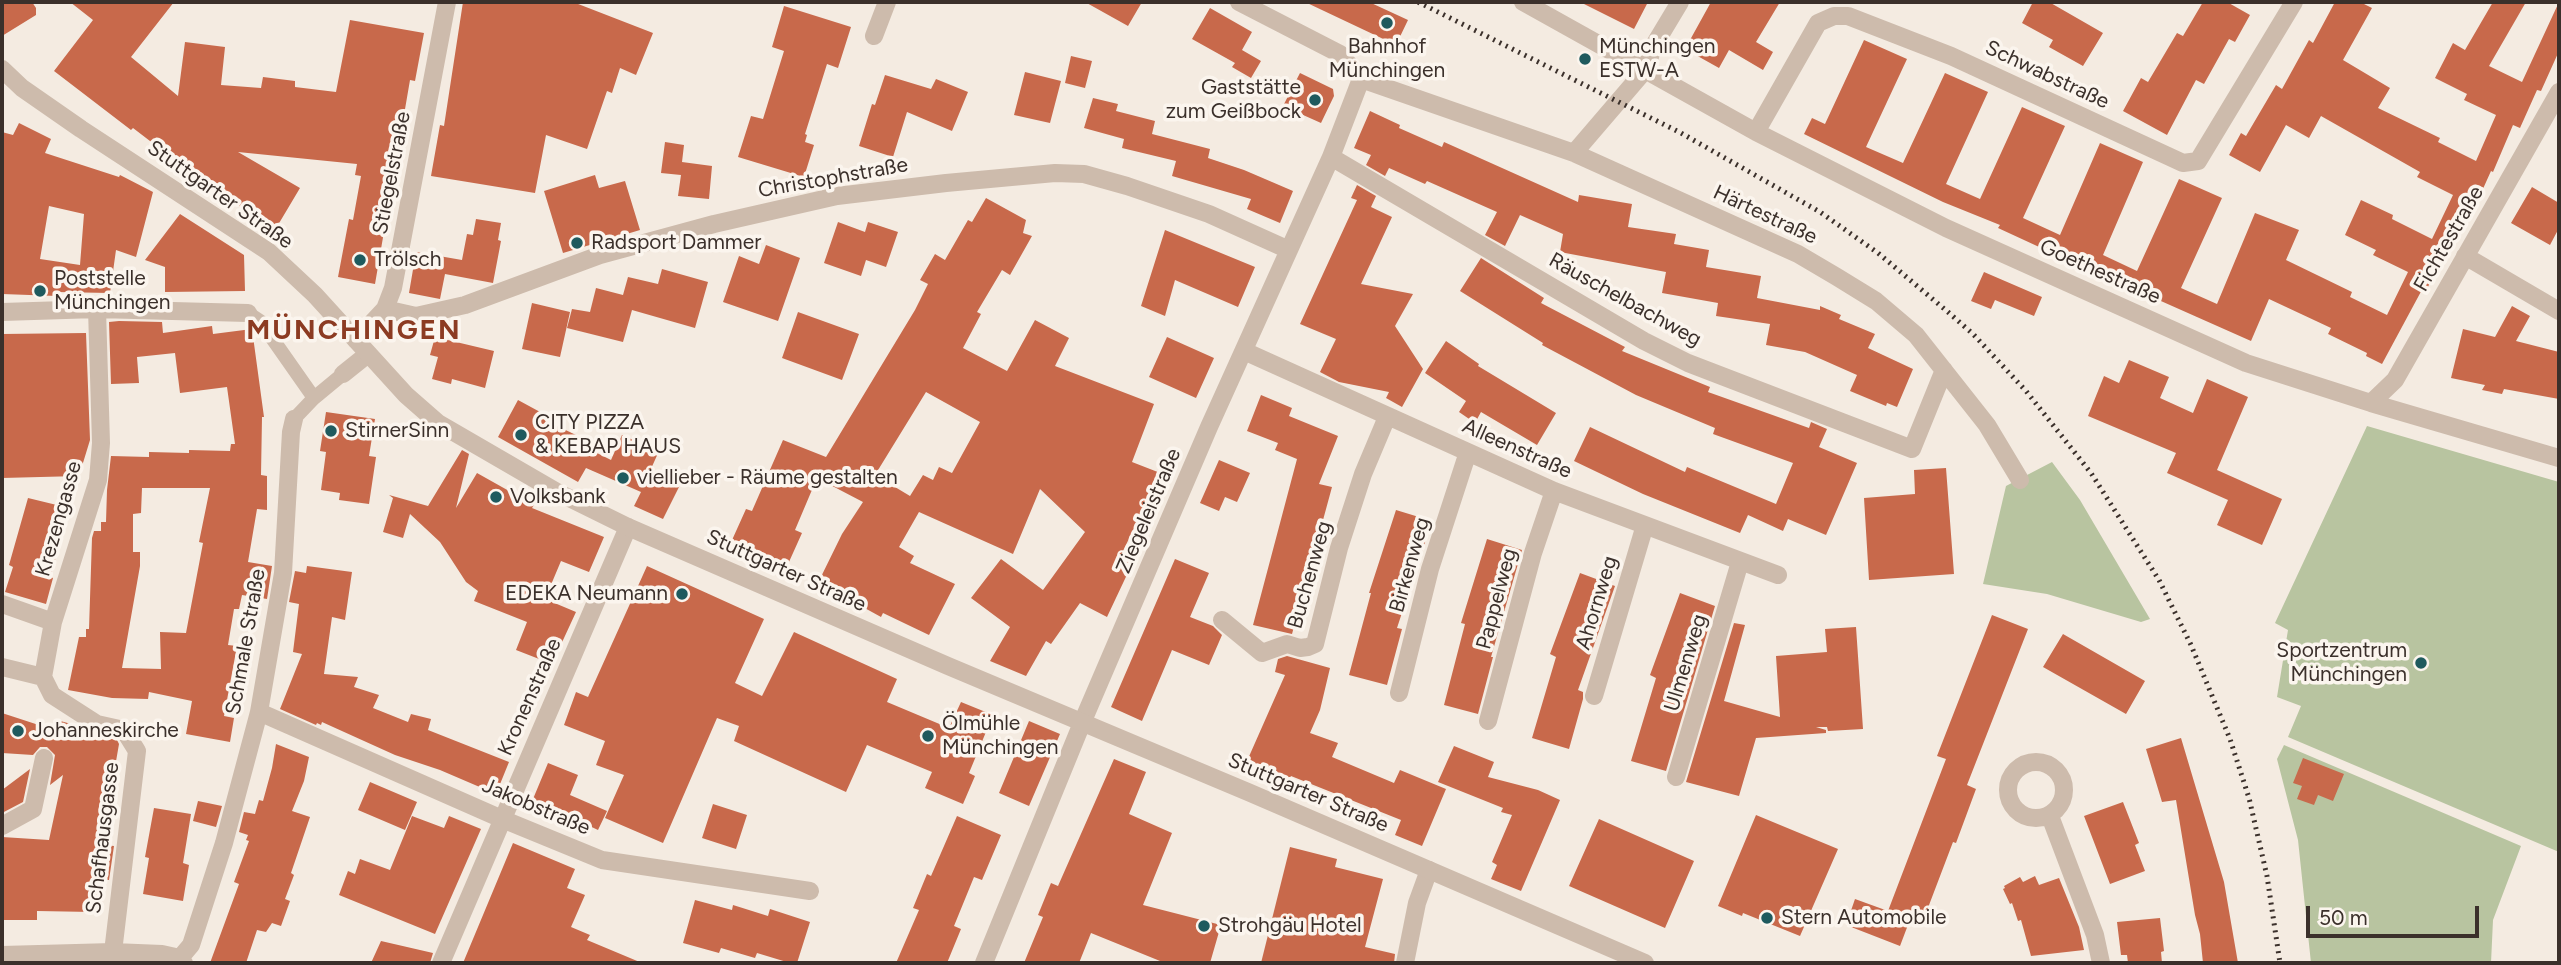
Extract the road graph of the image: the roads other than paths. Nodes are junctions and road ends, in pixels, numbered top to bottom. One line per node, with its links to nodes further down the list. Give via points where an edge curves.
1 (447, 2): 18 (street, Stiegelstraße, via 414,189)
2 (887, 2): 7 (street)
3 (1239, 2): 10 (street, via 1340,54)
4 (1523, 2): 9 (street, Goethestraße)
5 (1680, 2): 9 (street, via 1653,47)
6 (2294, 2): 12 (street, Schwabstraße, via 2199,161 2183,163 1951,56 1848,16 1818,23)
7 (874, 36)
8 (2, 69): 22 (street, Stuttgarter Straße, via 71,122 269,252)
9 (1646, 69): 12 (street, Goethestraße); 13 (street)
10 (1361, 79): 13 (street, Härtestraße); 14 (street, Ziegeleistraße)
11 (2559, 92): 16 (street, Fichtestraße)
12 (1756, 132): 28 (street, Goethestraße, via 1946,228 2246,362)
13 (1574, 153): 25 (street, Härtestraße, via 1798,254 1898,318)
14 (1331, 156): 15 (street, Ziegeleistraße); 25 (street, Räuschelbachweg, via 1644,341 1912,449)
15 (1289, 250): 18 (street, Christophstraße, via 1209,214 1127,186 1084,174 1055,173 837,196 612,252 465,305 416,316); 23 (street, Ziegeleistraße)
16 (2465, 256): 19 (street); 28 (street, Fichtestraße, via 2395,380)
17 (97, 309): 20 (street); 21 (street); 41 (street, Krezengasse, via 102,443 98,480)
18 (385, 309): 22 (street, Stiegelstraße)
19 (2559, 311)
20 (2, 312)
21 (248, 313): 27 (street, via 260,321)
22 (355, 340): 24 (street, Stuttgarter Straße)
23 (1244, 351): 29 (street, Alleenstraße); 50 (street, Ziegeleistraße)
24 (368, 354): 26 (street, Schmale Straße); 36 (street, Stuttgarter Straße, via 438,423)
25 (1944, 370): 33 (street, Härtestraße, via 1987,425)
26 (343, 374): 27 (street, Schmale Straße)
27 (314, 398): 30 (street, Schmale Straße)
28 (2371, 403): 32 (street, Goethestraße)
29 (1387, 417): 31 (street, Alleenstraße); 40 (street, Buchenweg, via 1339,548 1315,643 1300,648 1287,644 1262,653)
30 (294, 419): 47 (street, Schmale Straße, via 283,573)
31 (1468, 452): 34 (street, Alleenstraße); 44 (street, Birkenweg, via 1430,569)
32 (2559, 458)
33 (2020, 480)
34 (1554, 491): 35 (street, Alleenstraße); 49 (street, Pappelweg)
35 (1645, 525): 37 (street, Alleenstraße); 46 (street, Ahornweg)
36 (628, 527): 50 (street, Stuttgarter Straße); 54 (street, Kronenstraße)
37 (1740, 562): 38 (street, Alleenstraße); 52 (street, Ulmenweg)
38 (1778, 575)
39 (2, 604): 41 (street)
40 (1222, 620)
41 (53, 622): 43 (street, Krezengasse)
42 (2, 667): 43 (street)
43 (43, 677): 45 (street)
44 (1399, 693)
45 (52, 695): 48 (street); 58 (street, Schafhausgasse, via 97,724 124,730 137,751)
46 (1594, 695)
47 (259, 712): 54 (street, Jakobstraße); 60 (street, Schmale Straße, via 220,856)
48 (51, 714)
49 (1488, 720)
50 (1082, 723): 56 (street, Stuttgarter Straße); 62 (street, Ziegeleistraße)
51 (44, 758): 55 (street, via 33,810)
52 (1676, 777)
53 (2050, 816): 65 (street, via 2095,935)
54 (502, 819): 57 (street, Jakobstraße, via 602,860); 61 (street, Kronenstraße)
55 (2, 826)
56 (1429, 870): 63 (street); 64 (street, Stuttgarter Straße)
57 (810, 891)
58 (113, 952): 59 (street); 60 (street, via 162,954)
59 (2, 955)
60 (182, 961)
61 (441, 963)
62 (984, 963)
63 (1405, 963)
64 (1645, 963)
65 (2101, 963)

